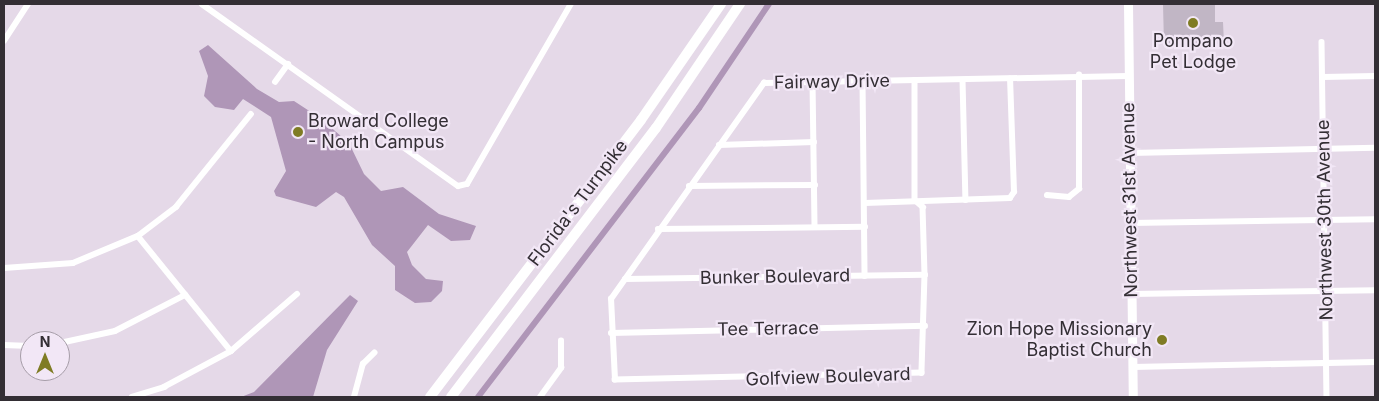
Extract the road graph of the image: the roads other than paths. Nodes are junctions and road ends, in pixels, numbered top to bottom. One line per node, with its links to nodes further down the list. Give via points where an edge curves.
1 (28, 4): 7 (street)
2 (202, 4): 9 (street)
3 (571, 4): 9 (street, via 467,184 458,186)
4 (721, 4): 62 (highway, Florida's Turnpike, via 641,120)
5 (740, 4): 63 (highway, Florida's Turnpike, via 656,128)
6 (1128, 4): 11 (main road, Northwest 31st Avenue)
7 (4, 41)
8 (1322, 42): 12 (street, Northwest 30th Avenue)
9 (288, 64): 18 (street)
10 (1079, 76): 11 (street, Fairway Drive); 14 (street, Fairway Drive); 28 (street, via 1079,189 1069,197)
11 (1128, 76): 25 (main road, Northwest 31st Avenue)
12 (1323, 76): 13 (street); 24 (street, Northwest 30th Avenue)
13 (1375, 76)
14 (1010, 79): 16 (street, Fairway Drive); 30 (street, via 1014,192 1010,198)
15 (916, 80): 16 (street, Fairway Drive); 17 (street, Fairway Drive); 29 (street)
16 (964, 80): 30 (street)
17 (864, 81): 19 (street, Fairway Drive); 31 (street)
18 (274, 82)
19 (814, 82): 21 (street); 22 (street, Fairway Drive, via 764,83)
20 (251, 114): 38 (street, via 176,207)
21 (814, 142): 22 (street); 26 (street)
22 (719, 145): 27 (street, Fairway Drive)
23 (1375, 148): 24 (street)
24 (1324, 149): 25 (street); 33 (street, Northwest 30th Avenue)
25 (1130, 153): 34 (main road, Northwest 31st Avenue)
26 (815, 185): 27 (street); 35 (street)
27 (689, 186): 37 (street, Fairway Drive)
28 (1047, 195)
29 (915, 200): 30 (street); 31 (street); 40 (street, Golfview Boulevard, via 923,207)
30 (966, 200)
31 (865, 203): 36 (street)
32 (1375, 219): 33 (street)
33 (1325, 220): 34 (street); 44 (street, Northwest 30th Avenue)
34 (1130, 223): 46 (main road, Northwest 31st Avenue)
35 (815, 227): 36 (street); 37 (street)
36 (865, 227): 41 (street)
37 (658, 229): 42 (street, Fairway Drive)
38 (138, 236): 39 (street, via 72,262); 47 (street)
39 (4, 268)
40 (925, 275): 41 (street, Bunker Boulevard); 48 (street, Golfview Boulevard)
41 (865, 276): 42 (street, Bunker Boulevard)
42 (625, 279): 49 (street, Fairway Drive, via 611,299)
43 (1375, 290): 44 (street)
44 (1326, 291): 46 (street); 57 (street, Northwest 30th Avenue)
45 (297, 294): 54 (street)
46 (1132, 294): 58 (main road, Northwest 31st Avenue)
47 (185, 295): 50 (street, via 115,331); 54 (street)
48 (925, 326): 49 (street, Tee Terrace); 59 (street, Golfview Boulevard, via 926,367 912,377)
49 (611, 333): 59 (street, Fairway Drive)
50 (70, 341)
51 (561, 341): 64 (street, via 561,368)
52 (4, 345): 53 (street)
53 (20, 346)
54 (231, 351): 60 (street, via 164,387)
55 (374, 354): 61 (street, via 363,364)
56 (1375, 362): 57 (street)
57 (1326, 363): 58 (street); 66 (street, Northwest 30th Avenue)
58 (1133, 367): 65 (main road, Northwest 31st Avenue)
59 (615, 380)
60 (132, 397)
61 (354, 397)
62 (430, 397)
63 (451, 397)
64 (540, 397)
65 (1133, 397)
66 (1327, 397)

